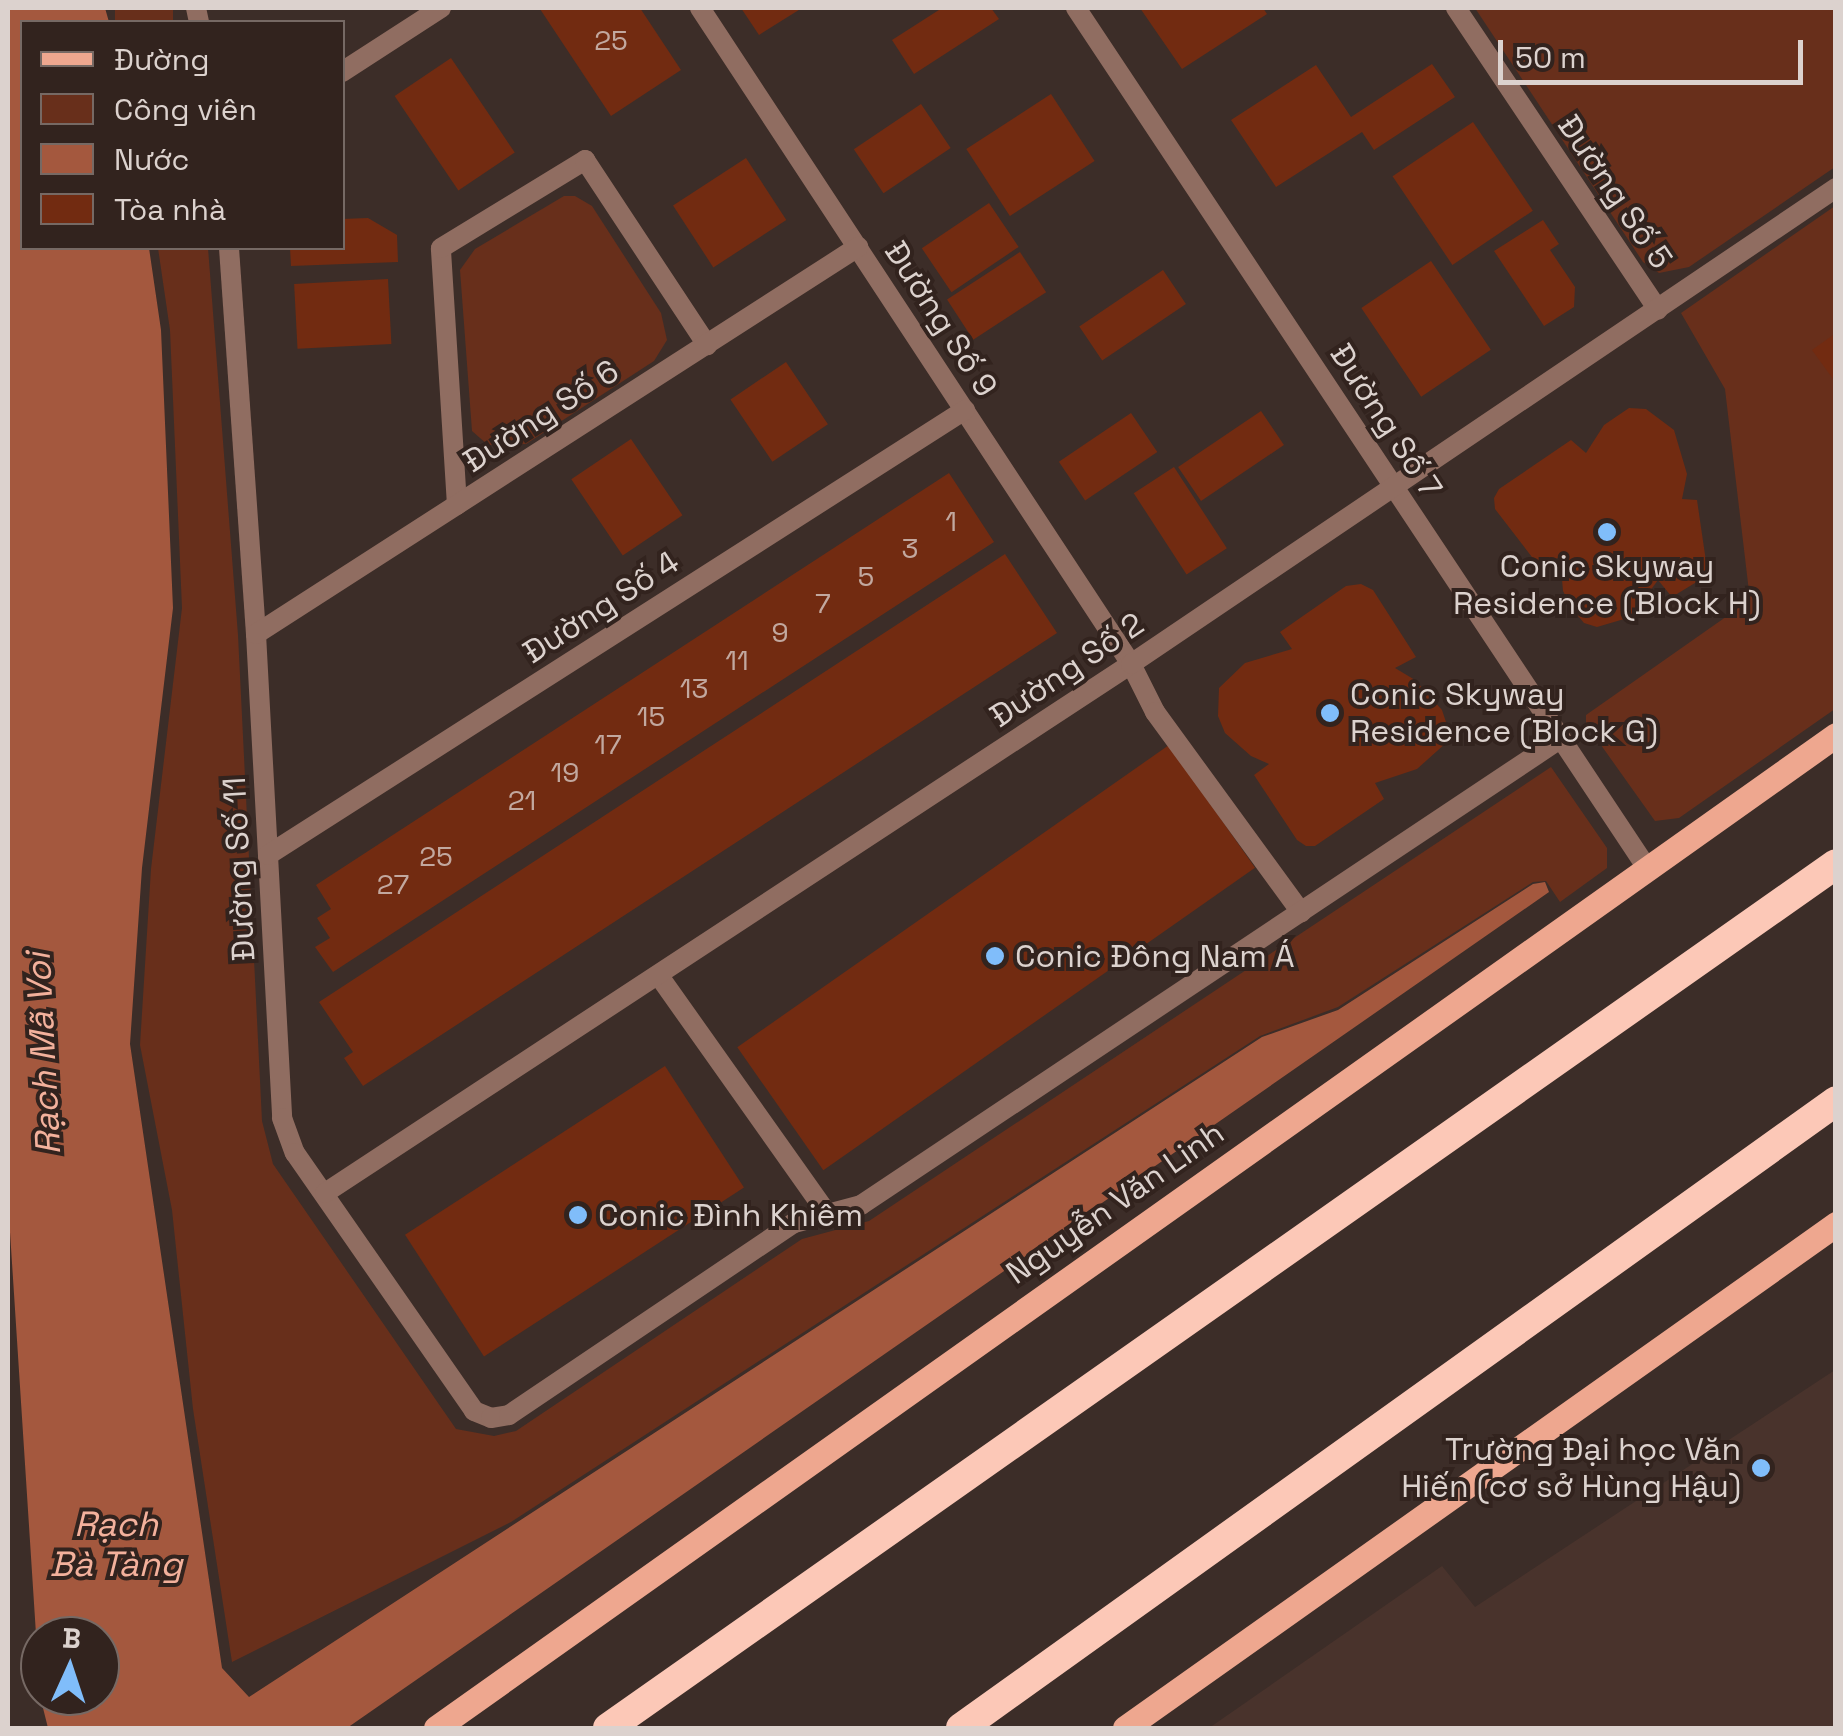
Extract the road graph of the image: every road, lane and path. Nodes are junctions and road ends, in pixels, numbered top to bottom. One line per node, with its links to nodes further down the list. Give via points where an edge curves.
1 (442, 8): 5 (street)
2 (700, 8): 7 (street, Đường Số 9)
3 (1076, 8): 12 (street, Đường Số 7)
4 (1456, 8): 9 (street, Đường Số 5)
5 (345, 70)
6 (1836, 188): 9 (street, Đường Số 2)
7 (858, 248): 10 (street, Đường Số 6); 11 (street, Đường Số 9)
8 (230, 250): 14 (street, Đường Số 11)
9 (1658, 310): 12 (street, Đường Số 2)
10 (707, 345): 13 (street, Đường Số 6); 13 (street, via 585,160 441,248)
11 (966, 410): 15 (street, Đường Số 9); 18 (street, Đường Số 4)
12 (1394, 487): 15 (street, Đường Số 2); 17 (street, Đường Số 7)
13 (457, 506): 14 (street, Đường Số 6)
14 (256, 634): 18 (street, Đường Số 11)
15 (1132, 664): 21 (street, Đường Số 9, via 1155,712); 22 (street, Đường Số 2)
16 (1836, 735): 20 (main road, Nguyễn Văn Linh)
17 (1560, 739): 20 (street, Đường Số 7); 21 (street)
18 (268, 855): 24 (street, Đường Số 11, via 282,1118 295,1153)
19 (1836, 864): 28 (highway)
20 (1647, 868): 27 (main road, Nguyễn Văn Linh)
21 (1300, 912): 25 (street, via 861,1205)
22 (658, 976): 24 (street, Đường Số 2); 25 (street)
23 (1833, 1109): 29 (highway)
24 (324, 1193): 25 (street, Đường Số 11, via 474,1411 491,1418 509,1415 794,1223)
25 (827, 1213)
26 (1836, 1224): 30 (main road)
27 (436, 1728)
28 (608, 1728)
29 (960, 1728)
30 (1125, 1728)

